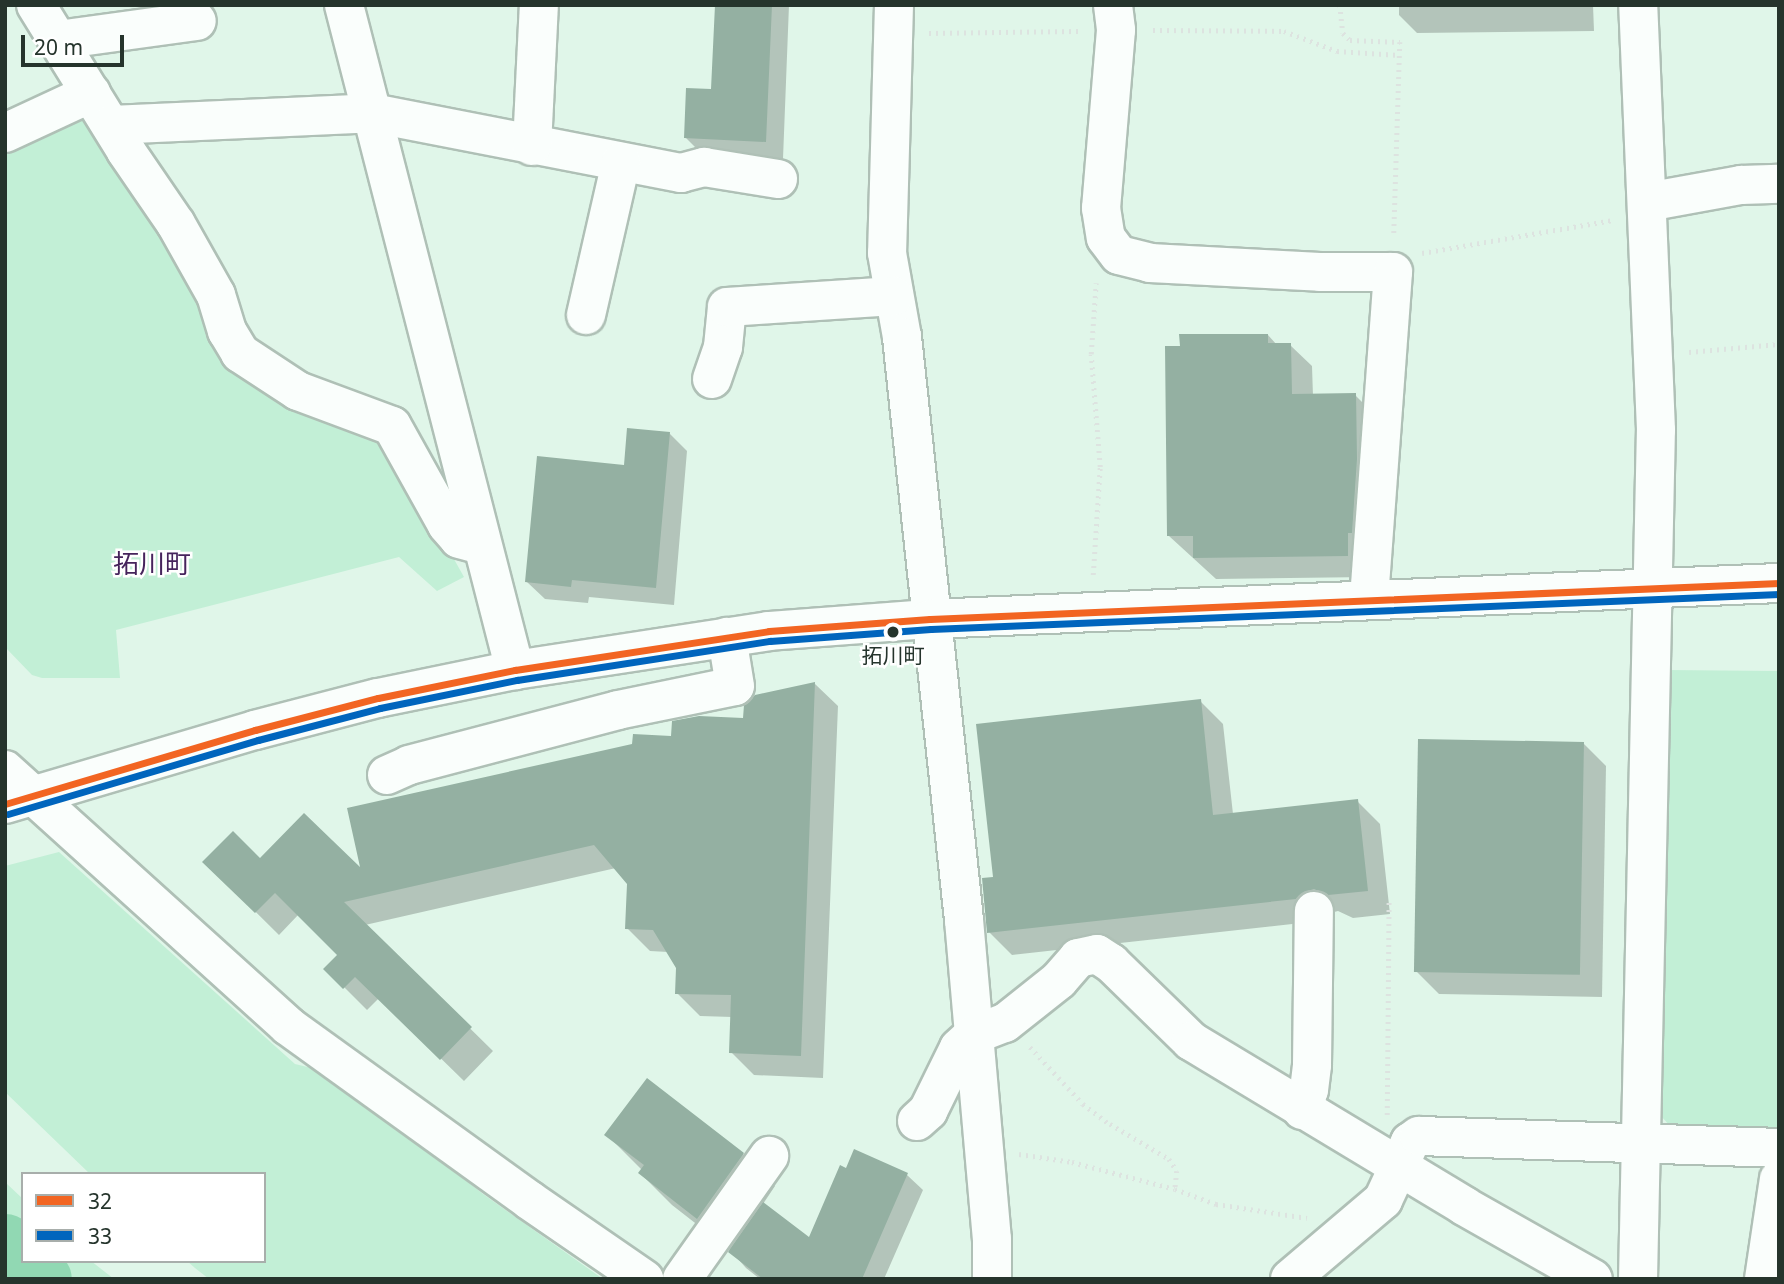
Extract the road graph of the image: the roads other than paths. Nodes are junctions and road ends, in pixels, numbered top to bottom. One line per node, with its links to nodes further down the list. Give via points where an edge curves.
1 (36, 5): 8 (street)
2 (344, 5): 10 (street)
3 (539, 5): 13 (street)
4 (894, 5): 18 (street, via 887,253)
5 (1113, 5): 24 (street, via 1116,30 1101,208 1106,238 1119,255 1150,264 1393,265)
6 (1638, 5): 17 (street)
7 (176, 17): 8 (street)
8 (58, 40): 9 (street)
9 (92, 93): 11 (street); 12 (street)
10 (372, 113): 11 (street); 13 (street); 21 (street)
11 (111, 125): 21 (street, via 176,224 216,295 227,331 240,353 298,391 392,426 447,525 459,539)
12 (5, 133)
13 (533, 146): 14 (street)
14 (621, 162): 15 (street, via 681,173 704,167); 19 (street)
15 (778, 179)
16 (1779, 184): 17 (street, via 1741,185)
17 (1647, 208): 23 (street, via 1656,430)
18 (894, 296): 20 (street, via 727,307 723,347); 25 (street)
19 (586, 315)
20 (712, 379)
21 (482, 545): 27 (street)
22 (1779, 583): 23 (street)
23 (1653, 588): 24 (street); 34 (street)
24 (1369, 599): 25 (street)
25 (930, 619): 26 (street); 31 (street, via 964,920)
26 (727, 637): 27 (street); 28 (street, via 735,686 618,710 409,765)
27 (515, 670): 29 (street, via 379,698)
28 (387, 775)
29 (14, 790): 39 (street, via 288,1026)
30 (1314, 911): 32 (street, via 1312,1065)
31 (989, 1029): 32 (street, via 1059,980 1079,958 1097,954 1191,1041); 33 (street, via 959,1048 928,1111); 41 (street, via 984,1149)
32 (1302, 1110): 37 (street)
33 (917, 1121)
34 (1643, 1142): 35 (street); 37 (street, via 1419,1136); 44 (street)
35 (1779, 1148)
36 (769, 1156): 40 (street)
37 (1393, 1164): 42 (street, via 1383,1199); 43 (street)
38 (1779, 1179): 45 (street)
39 (644, 1279)
40 (682, 1279)
41 (992, 1279)
42 (1290, 1279)
43 (1593, 1279)
44 (1638, 1279)
45 (1764, 1279)

